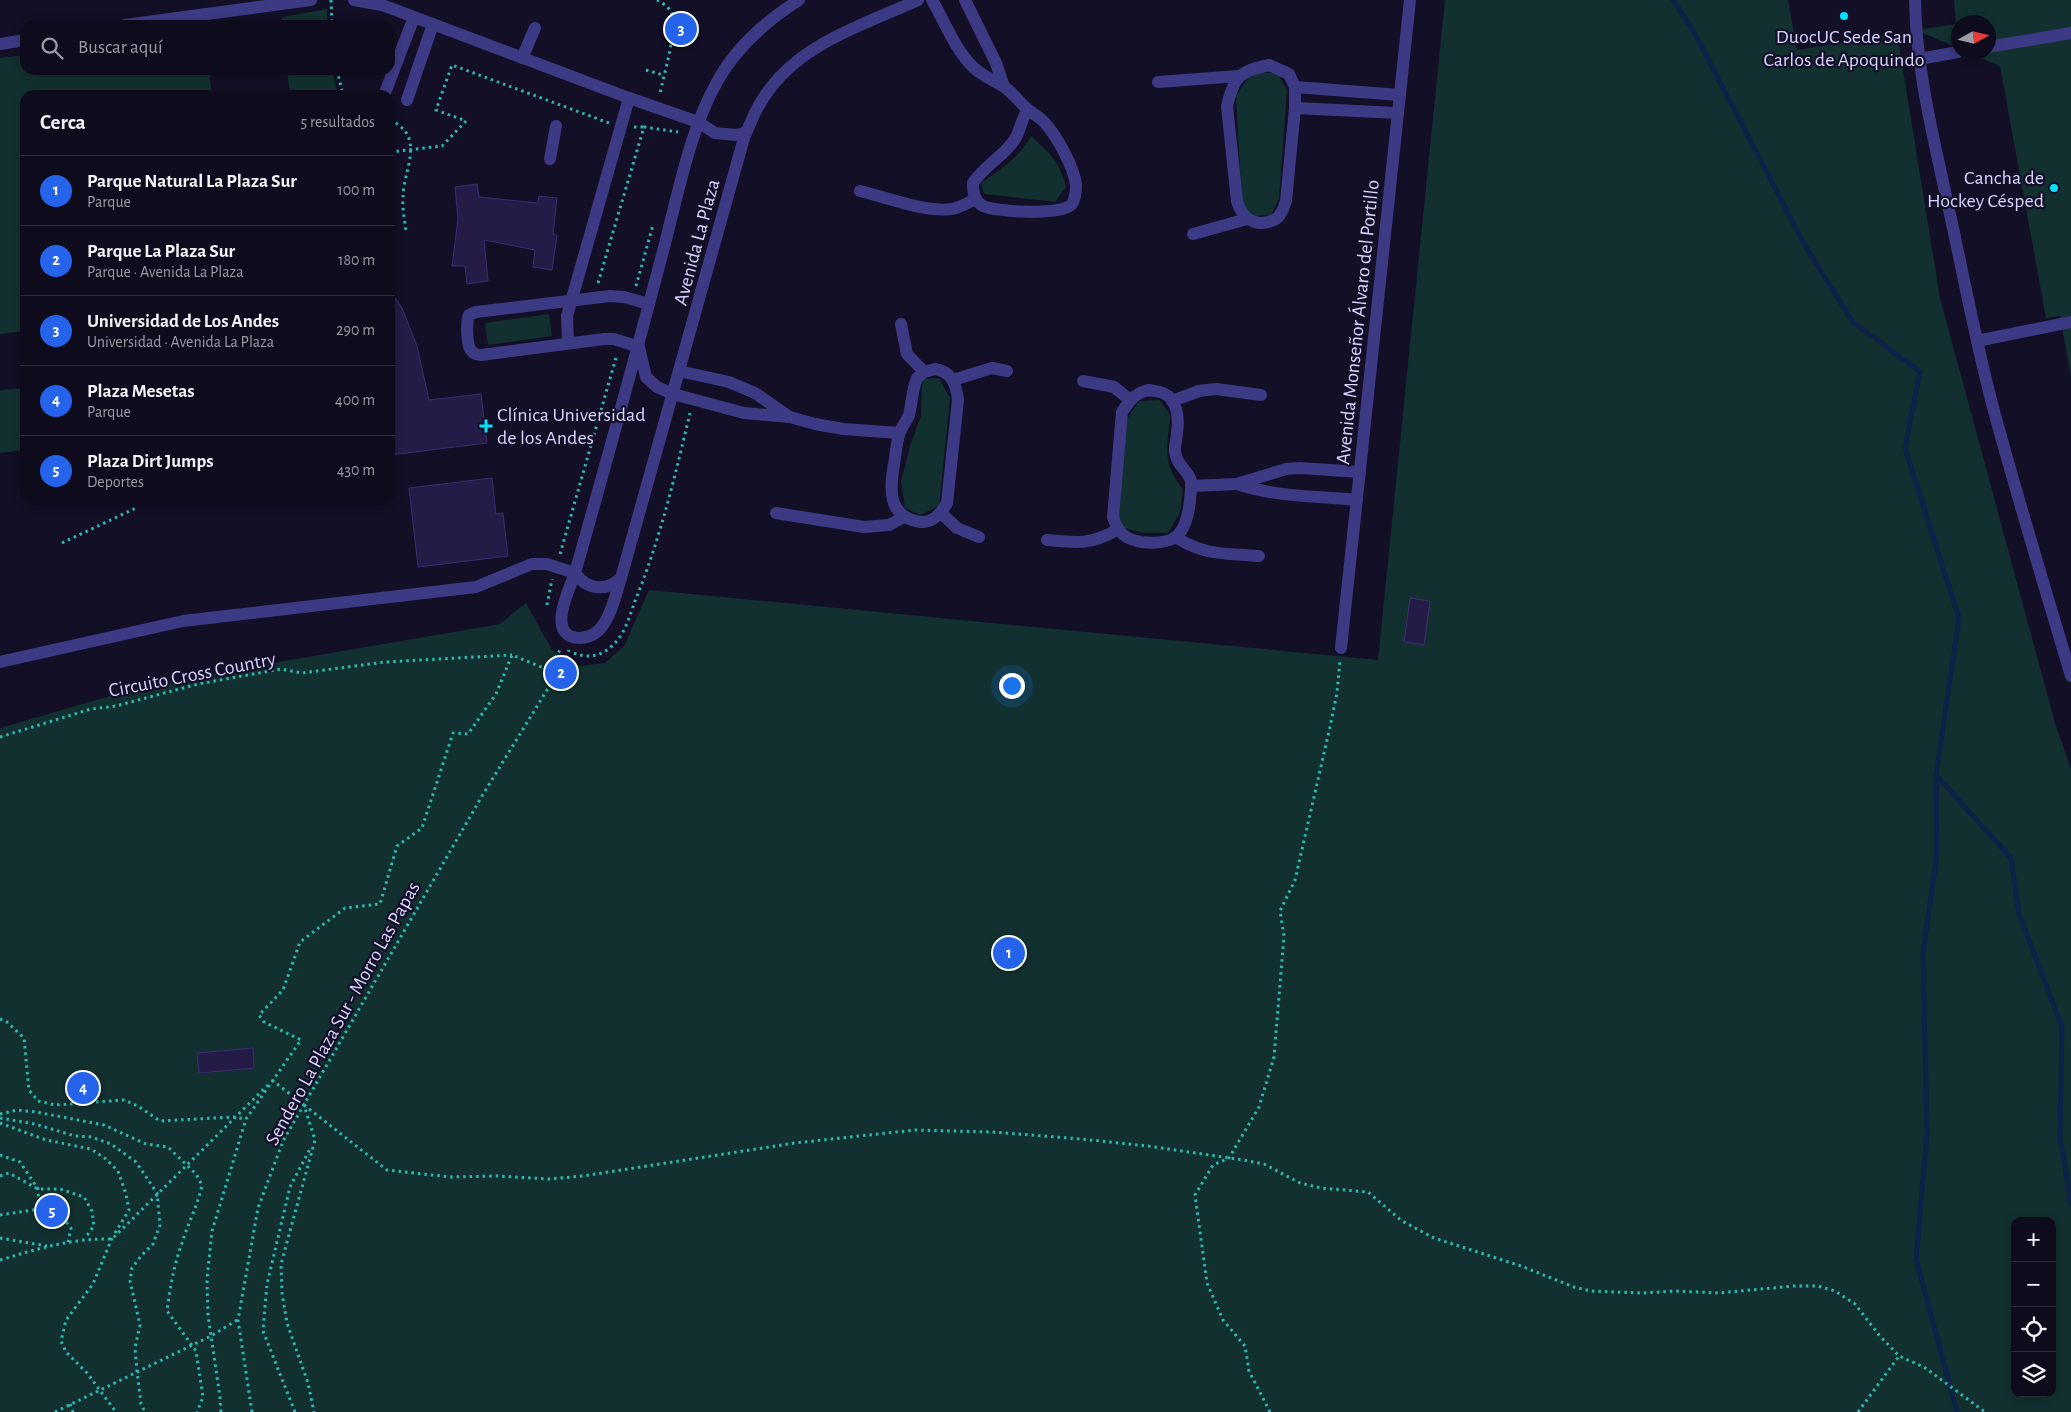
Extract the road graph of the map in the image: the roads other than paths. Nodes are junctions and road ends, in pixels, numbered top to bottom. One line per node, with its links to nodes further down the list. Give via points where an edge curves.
1 (311, 0): 10 (street)
2 (354, 0): 9 (street, via 382,5)
3 (799, 0): 33 (street, Avenida La Plaza, via 761,27 730,61)
4 (918, 0): 35 (street, Avenida La Plaza, via 806,53 768,91)
5 (932, 0): 24 (street, via 973,67)
6 (965, 0): 24 (street, via 996,63)
7 (1410, 0): 27 (street, Avenida Monseñor Álvaro del Portillo)
8 (1915, 0): 19 (street)
9 (414, 17): 11 (street); 20 (street)
10 (162, 20)
11 (434, 24): 18 (street); 29 (street)
12 (535, 28): 18 (street)
13 (2071, 33): 16 (street)
14 (20, 41): 15 (street)
15 (0, 44)
16 (1996, 46)
17 (1951, 53): 19 (street)
18 (522, 58): 28 (street)
19 (1919, 59): 45 (street)
20 (395, 67)
21 (392, 75): 26 (street)
22 (1239, 76): 23 (street); 25 (street, via 1248,69 1269,65 1289,74); 39 (street, via 1230,91 1227,106 1237,201 1240,212)
23 (1158, 82)
24 (1004, 87): 31 (street)
25 (1295, 87): 27 (street); 30 (street)
26 (386, 90)
27 (1400, 95): 32 (street, Avenida Monseñor Álvaro del Portillo)
28 (629, 98): 33 (street); 41 (street)
29 (407, 100)
30 (1295, 108): 32 (street); 39 (street, via 1283,212 1275,220 1258,222)
31 (1028, 110): 38 (street, via 1022,117 1015,139 973,183); 38 (street, via 1043,121 1056,138 1070,166 1076,184 1072,204 1064,209 1037,212 991,208 982,206)
32 (1398, 113): 59 (street, Avenida Monseñor Álvaro del Portillo)
33 (698, 122): 35 (street, via 726,135); 42 (street, Avenida La Plaza)
34 (556, 126): 36 (street)
35 (746, 132): 48 (street, Avenida La Plaza)
36 (550, 159)
37 (860, 191): 38 (street, via 931,210 950,210)
38 (976, 199)
39 (1247, 219): 40 (street)
40 (1193, 234)
41 (570, 301): 42 (street, via 618,296); 46 (street, via 566,322); 46 (street, via 476,312 466,321 470,349 478,355)
42 (649, 304): 47 (street, Avenida La Plaza)
43 (2071, 322): 45 (street)
44 (900, 324): 50 (street, via 907,354)
45 (1977, 341): 75 (street, via 1994,411)
46 (568, 342): 47 (street, via 604,338)
47 (639, 346): 53 (street, via 646,376 657,387); 71 (street, Avenida La Plaza)
48 (679, 371): 53 (street, Avenida La Plaza); 57 (street, via 729,382 755,394)
49 (1007, 371): 51 (street, via 992,368)
50 (924, 372): 51 (street, via 935,368 946,371); 58 (street, via 917,378 909,414)
51 (953, 380): 64 (street, via 958,400 946,503)
52 (1083, 381): 55 (street, via 1114,387)
53 (673, 394): 57 (street, via 744,412); 72 (street, Avenida La Plaza)
54 (1261, 395): 56 (street, via 1216,389 1199,391)
55 (1129, 400): 56 (street, via 1148,390 1164,393); 66 (street, via 1122,412 1113,517)
56 (1172, 401): 61 (street, via 1179,414 1175,451 1180,468 1190,478)
57 (790, 417): 58 (street, via 843,429)
58 (900, 433): 65 (street, via 892,497)
59 (1360, 472): 60 (street, via 1313,467 1286,469); 62 (street, Avenida Monseñor Álvaro del Portillo)
60 (1237, 484): 61 (street); 62 (street, via 1289,496)
61 (1191, 486): 68 (street, via 1188,519)
62 (1357, 500): 73 (street, Avenida Monseñor Álvaro del Portillo)
63 (776, 513): 65 (street, via 864,527 889,526)
64 (941, 513): 65 (street, via 925,522); 67 (street, via 957,528)
65 (904, 517)
66 (1117, 530): 68 (street, via 1128,540 1157,544); 69 (street, via 1095,541)
67 (979, 537)
68 (1177, 538): 70 (street, via 1205,552)
69 (1047, 540)
70 (1259, 556)
71 (575, 574): 72 (street, via 584,584 597,588 610,586); 72 (street, Avenida La Plaza, via 561,619 567,634 579,638 594,634 604,624); 74 (street, via 556,567 532,564 469,588 183,621)
72 (621, 578)
73 (1341, 648)
74 (0, 662)
75 (2071, 676)

